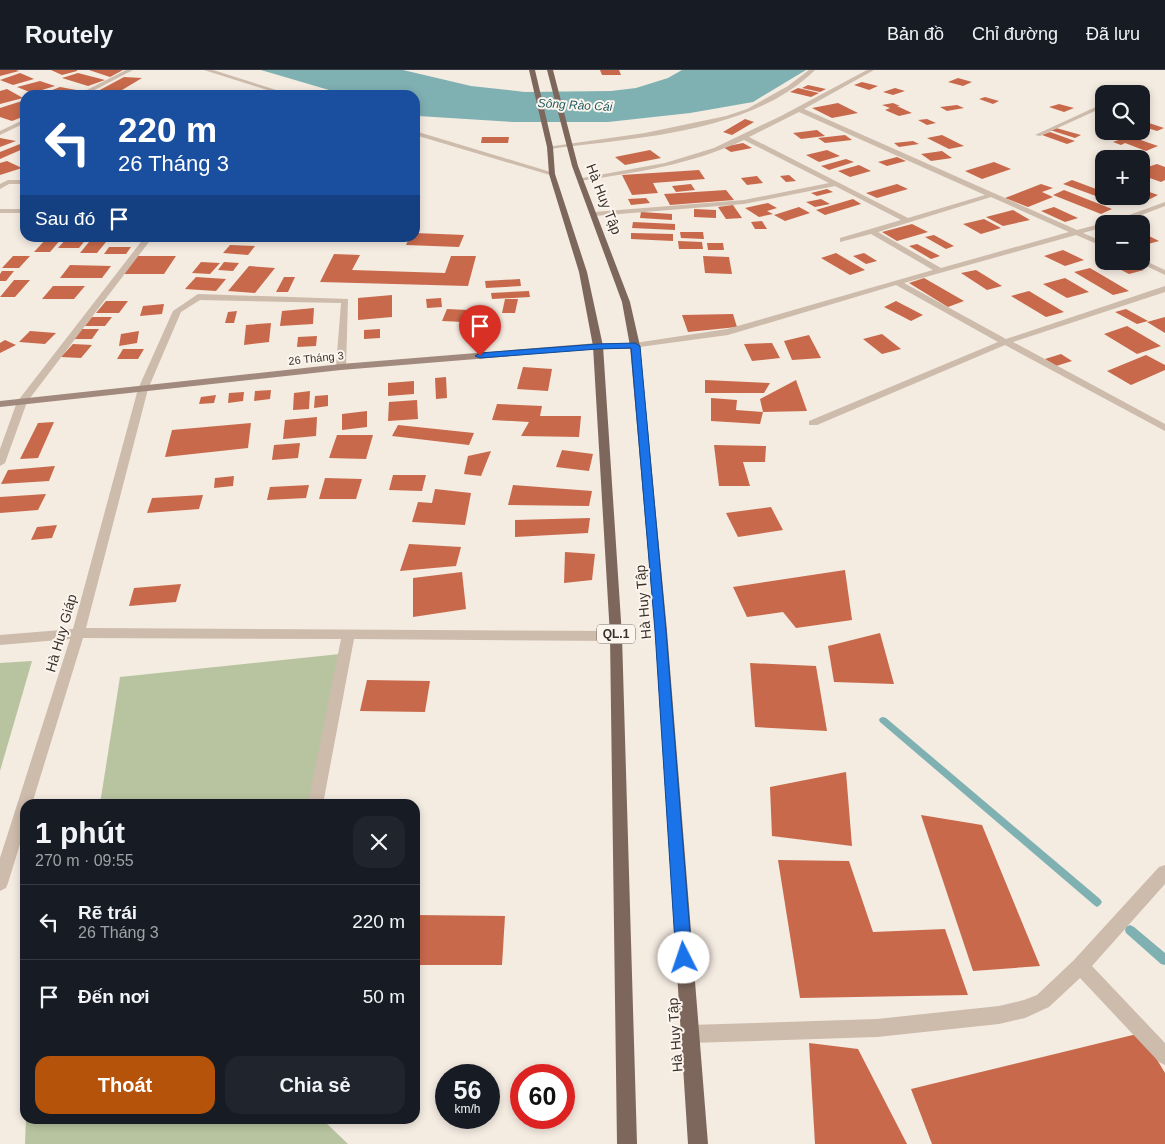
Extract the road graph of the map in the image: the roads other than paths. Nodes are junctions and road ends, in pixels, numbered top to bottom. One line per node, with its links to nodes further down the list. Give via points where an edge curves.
1 (130, 70): 8 (street)
2 (207, 70): 9 (street)
3 (532, 70): 19 (main road, Hà Huy Tập / QL.1)
4 (550, 70): 18 (main road, Hà Huy Tập)
5 (812, 70): 18 (street, via 776,95 728,118 645,135)
6 (856, 72): 7 (street)
7 (868, 72): 10 (street)
8 (90, 90)
9 (273, 90)
10 (798, 109): 17 (street); 25 (street)
11 (1095, 109): 16 (street)
12 (20, 123): 14 (street)
13 (0, 126): 14 (street)
14 (3, 131)
15 (420, 135): 20 (street)
16 (1038, 135)
17 (743, 137): 21 (street, via 675,163); 23 (street)
18 (570, 145): 19 (street); 21 (main road, Hà Huy Tập)
19 (550, 147): 20 (main road, Hà Huy Tập / QL.1)
20 (552, 174): 44 (main road, Hà Huy Tập / QL.1, via 583,272)
21 (580, 179): 29 (main road, Hà Huy Tập)
22 (20, 182): 24 (street, via 8,182)
23 (835, 184): 29 (street, via 744,202); 31 (street)
24 (0, 187)
25 (991, 194): 31 (street); 34 (street)
26 (1165, 204): 30 (street)
27 (0, 211): 28 (street)
28 (20, 211)
29 (594, 214): 45 (main road, Hà Huy Tập, via 626,302)
30 (1135, 215)
31 (907, 220): 33 (street)
32 (1095, 228): 34 (street)
33 (871, 231): 35 (street); 39 (street)
34 (1077, 233): 36 (street); 39 (street)
35 (843, 240)
36 (1095, 241)
37 (144, 242): 48 (street)
38 (1150, 266): 40 (street)
39 (940, 270): 41 (street)
40 (1165, 273)
41 (897, 282): 43 (street); 45 (street, via 728,332)
42 (1165, 289): 43 (street)
43 (1005, 342): 50 (street); 51 (street)
44 (598, 346): 45 (street, 26 Tháng 3); 46 (street, 26 Tháng 3); 55 (main road, Hà Huy Tập / QL.1)
45 (635, 346): 63 (main road, Hà Huy Tập, via 661,631)
46 (341, 367): 47 (street, 26 Tháng 3); 47 (street, Hà Huy Giáp, via 344,301 198,297 177,311)
47 (143, 389): 48 (street, 26 Tháng 3); 53 (street, Hà Huy Giáp)
48 (22, 402): 49 (street, 26 Tháng 3); 52 (street)
49 (0, 404)
50 (813, 423)
51 (1165, 428)
52 (0, 463)
53 (78, 633): 54 (street); 56 (street); 57 (street, Hà Huy Giáp)
54 (348, 634): 55 (street); 58 (street)
55 (616, 636): 65 (main road, Hà Huy Tập / QL.1)
56 (0, 640)
57 (26, 799)
58 (316, 799)
59 (20, 819): 61 (street, Hà Huy Giáp)
60 (1165, 872): 62 (street)
61 (0, 883)
62 (1080, 966): 63 (street, via 1043,1001 1025,1010 999,1015 877,1028); 64 (street)
63 (690, 1034): 66 (main road, Hà Huy Tập)
64 (1165, 1056)
65 (627, 1144)
66 (698, 1144)

